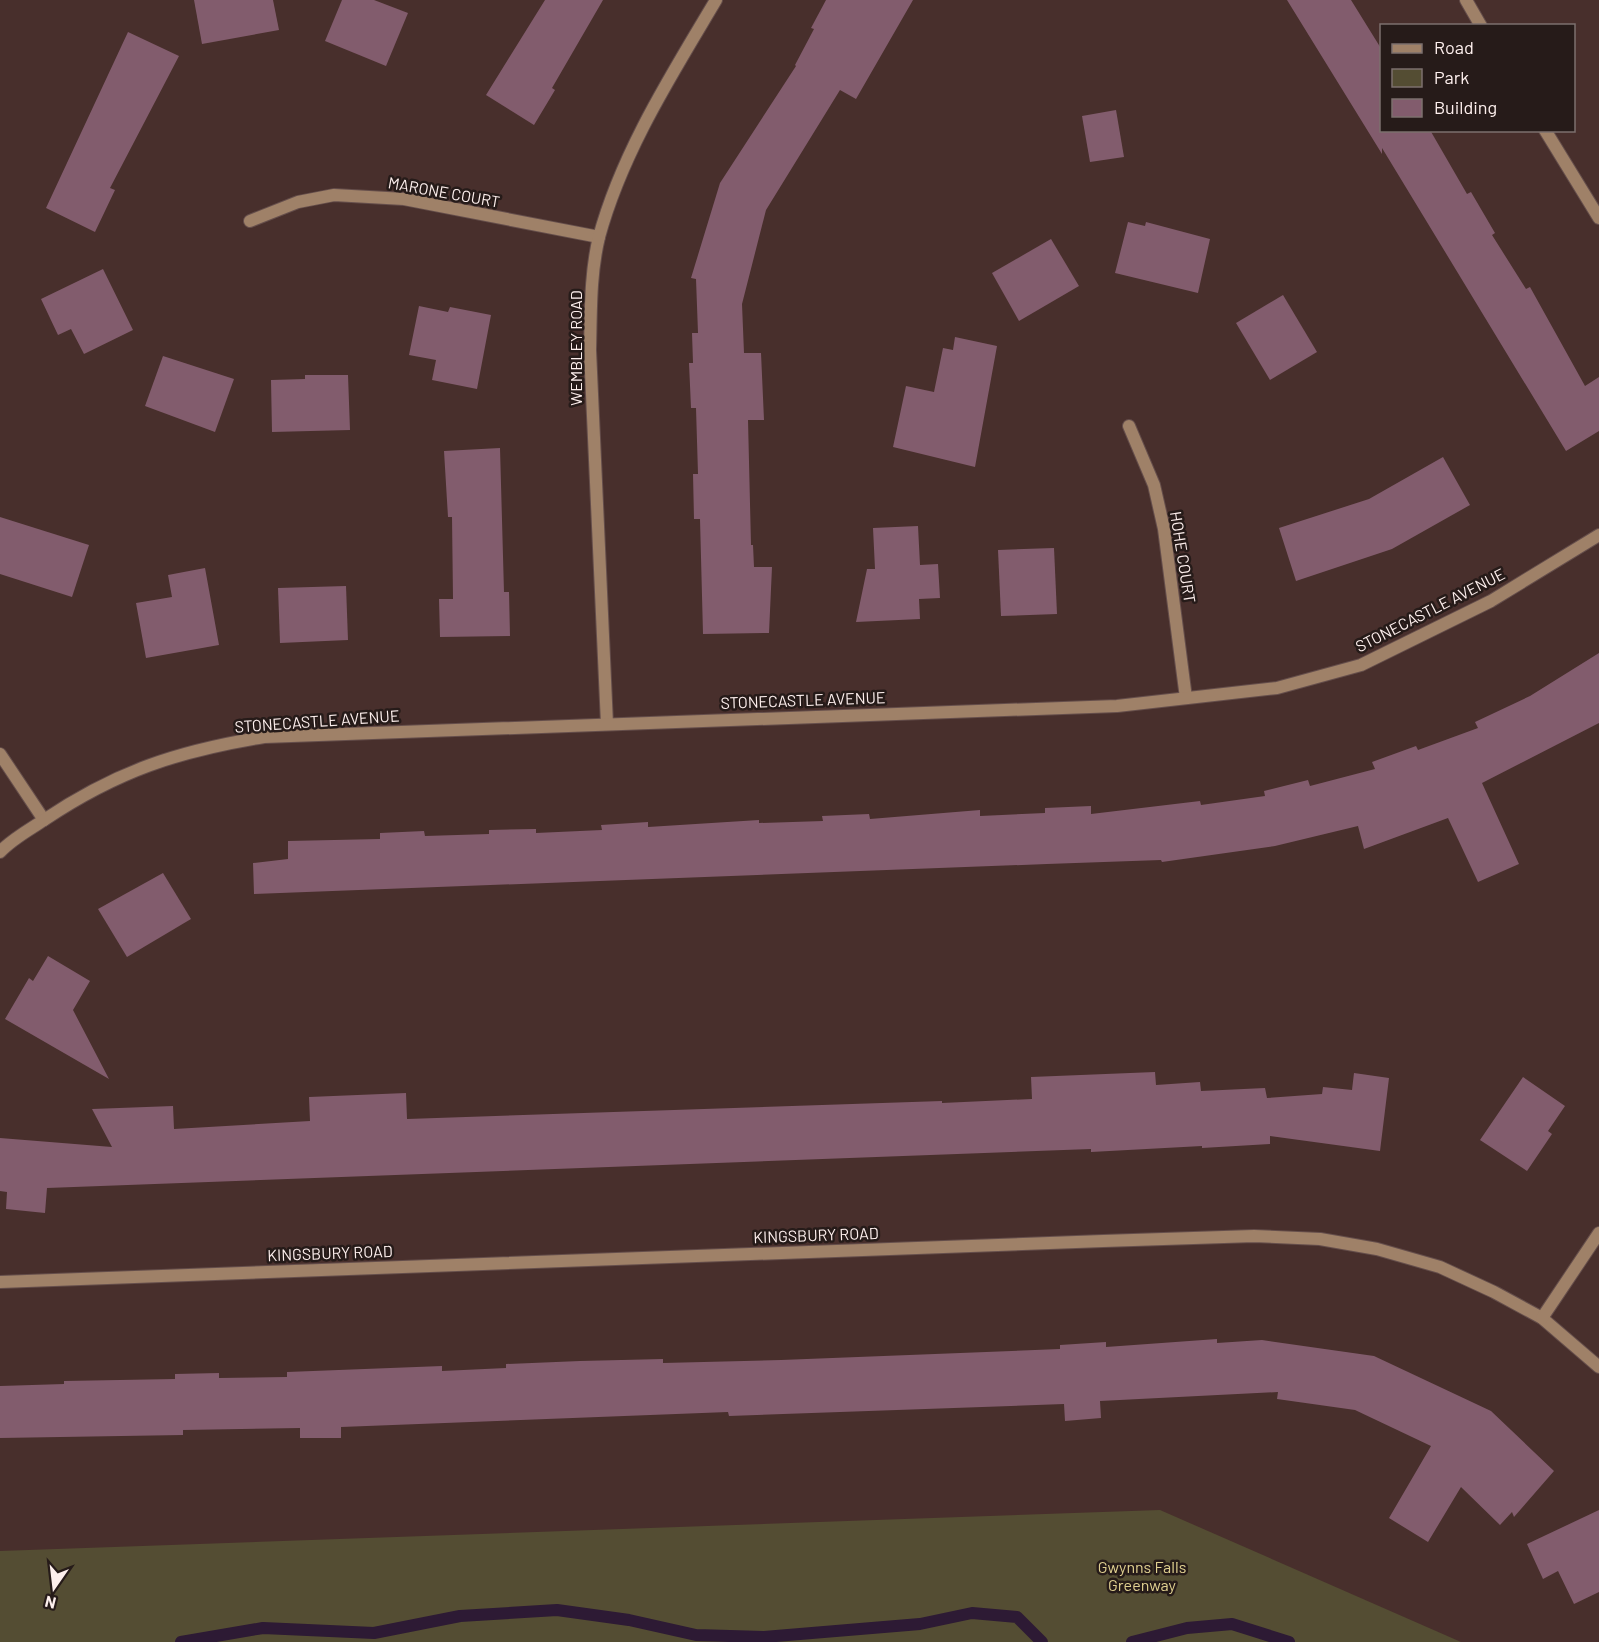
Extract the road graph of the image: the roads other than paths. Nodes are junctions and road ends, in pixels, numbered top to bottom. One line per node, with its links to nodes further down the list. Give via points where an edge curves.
1 (716, 0): 7 (street, WEMBLEY ROAD, via 642,133)
2 (1466, 0): 3 (street)
3 (1480, 24)
4 (1546, 132): 5 (street)
5 (1599, 218)
6 (250, 221): 7 (street, MARONE COURT, via 298,202 334,195 404,199)
7 (599, 237): 11 (street, WEMBLEY ROAD, via 591,292 591,350)
8 (1129, 426): 10 (street, HOHE COURT, via 1154,485 1164,530)
9 (1599, 535): 10 (street, STONECASTLE AVENUE, via 1491,601 1361,665 1276,688)
10 (1186, 698): 11 (street, STONECASTLE AVENUE, via 1117,706)
11 (607, 724): 13 (street, STONECASTLE AVENUE, via 264,737 206,746 136,768)
12 (0, 754): 13 (street)
13 (44, 820): 14 (street, STONECASTLE AVENUE)
14 (0, 852)
15 (1599, 1233): 17 (street)
16 (0, 1282): 17 (street, KINGSBURY ROAD, via 1254,1236 1320,1239 1377,1249 1429,1264)
17 (1542, 1318): 18 (street, KINGSBURY ROAD)
18 (1599, 1367)

